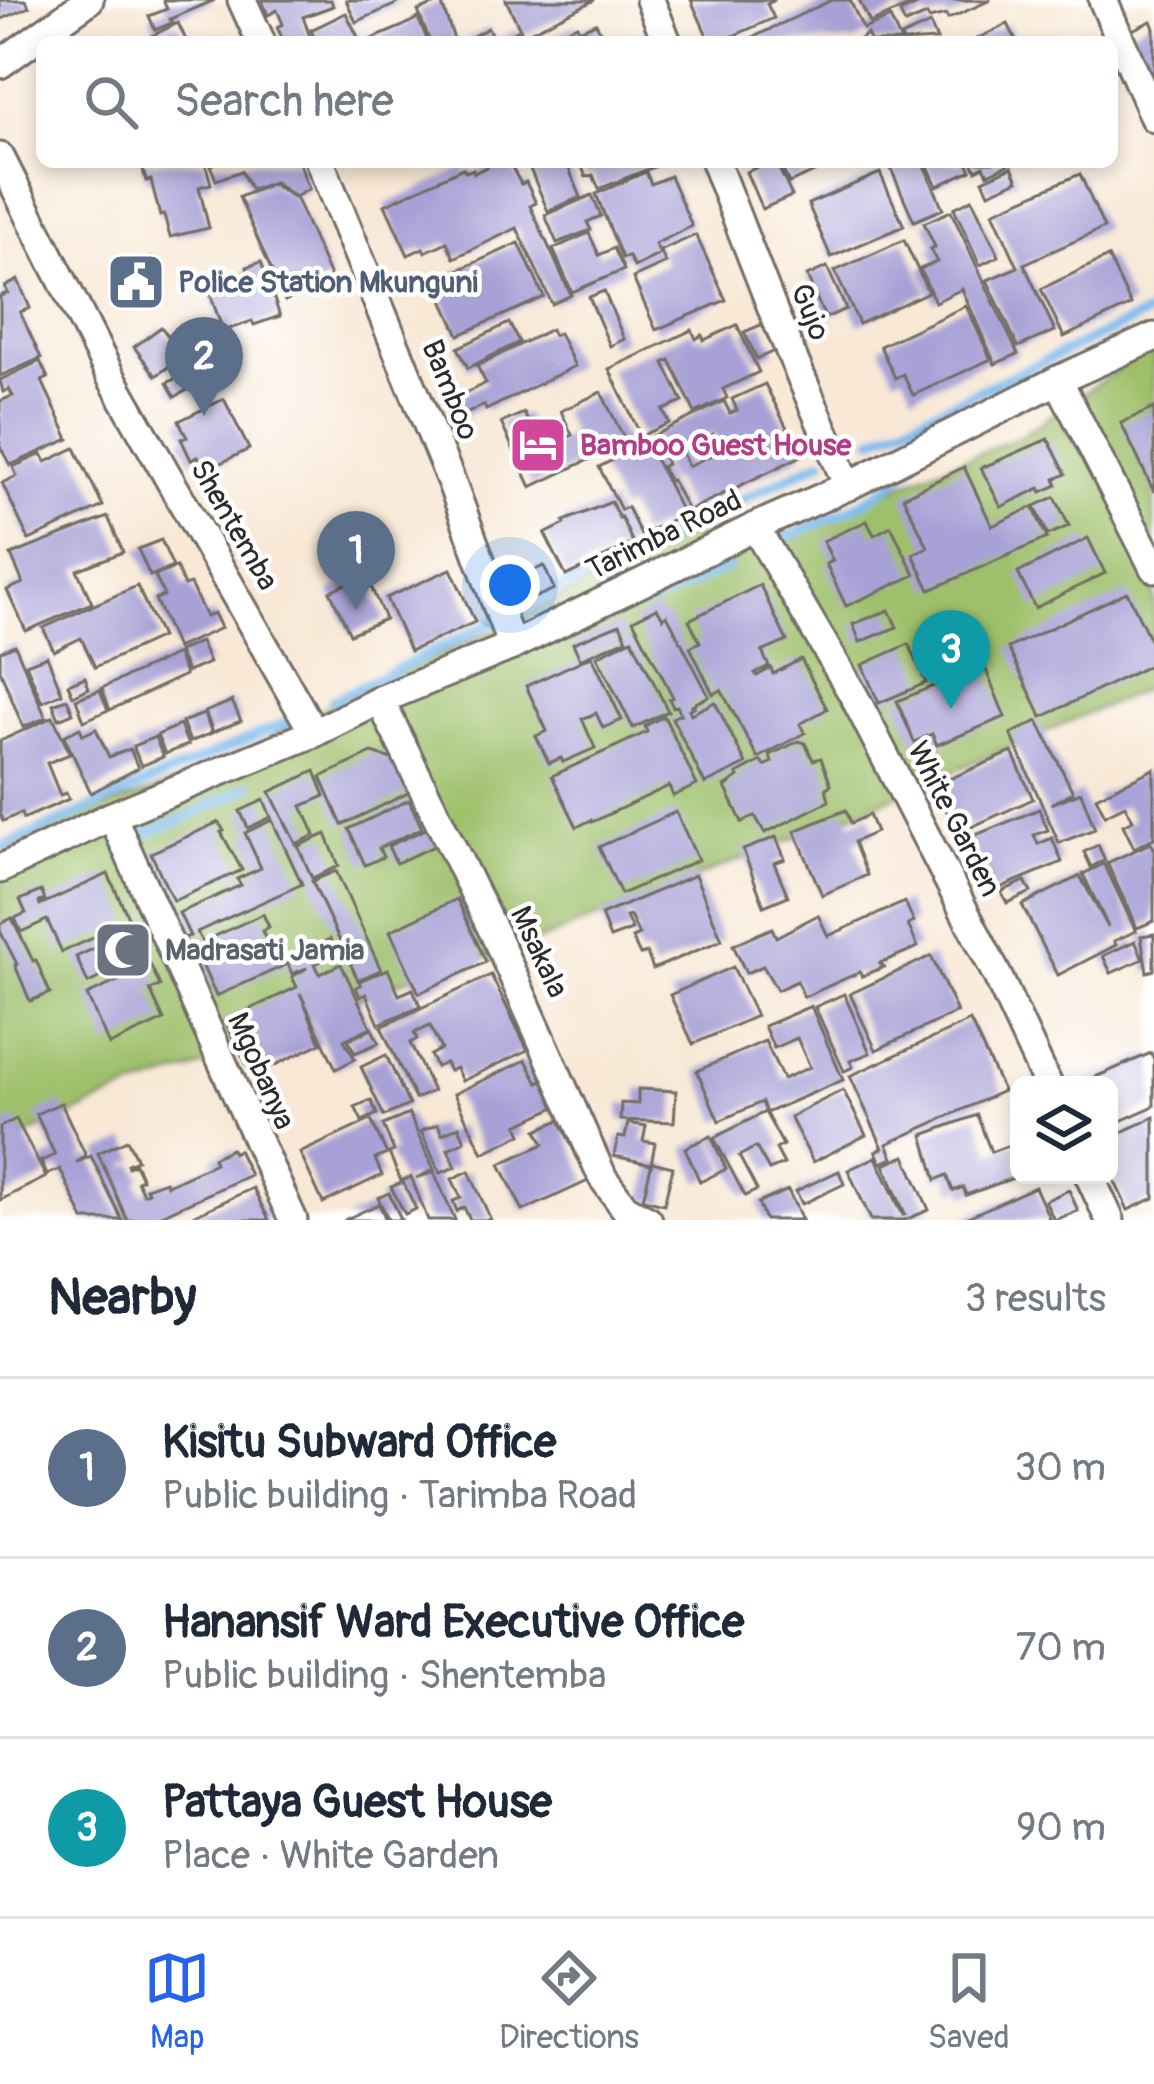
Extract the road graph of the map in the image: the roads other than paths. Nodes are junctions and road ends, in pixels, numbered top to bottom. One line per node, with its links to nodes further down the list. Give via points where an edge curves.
1 (86, 0): 5 (street)
2 (242, 0): 6 (street)
3 (650, 0): 7 (street)
4 (1102, 0): 9 (street)
5 (38, 36)
6 (258, 36)
7 (665, 36)
8 (1118, 36): 12 (street)
9 (1118, 36)
10 (36, 37): 11 (street)
11 (0, 64)
12 (1154, 118)
13 (0, 158): 23 (street, Shentemba, via 110,375)
14 (322, 168): 21 (street, Bamboo)
15 (717, 168): 18 (street, Gujo)
16 (1154, 337): 17 (street, Tarimba Road)
17 (1058, 380): 18 (street, Tarimba Road); 20 (street)
18 (848, 486): 19 (street, Tarimba Road)
19 (755, 527): 21 (street, Tarimba Road); 26 (street, White Garden, via 854,697)
20 (1154, 568)
21 (512, 646): 22 (street, Tarimba Road)
22 (380, 700): 23 (street, Tarimba Road); 29 (street, Msakala, via 603,1178 625,1208)
23 (314, 733): 24 (street, Tarimba Road)
24 (112, 816): 25 (street, Tarimba Road); 28 (street, Mgobanya)
25 (0, 869)
26 (1044, 1076)
27 (1093, 1184): 30 (street)
28 (293, 1220)
29 (648, 1220)
30 (1110, 1220)

